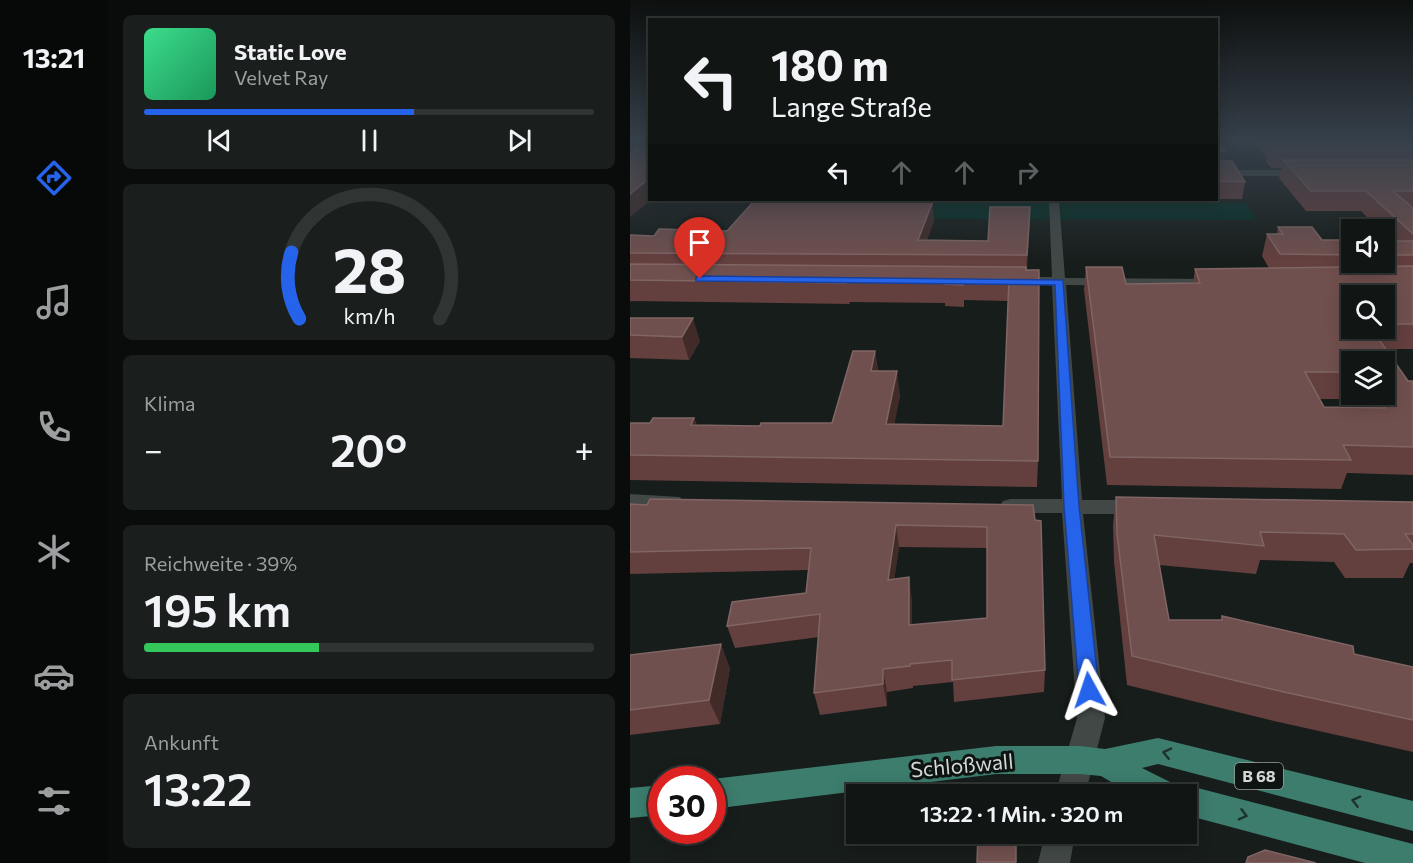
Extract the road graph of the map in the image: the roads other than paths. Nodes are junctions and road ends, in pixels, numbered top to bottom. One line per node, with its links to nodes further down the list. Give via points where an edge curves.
1 (1054, 201): 3 (street)
2 (1000, 281): 3 (street)
3 (1060, 282): 4 (street); 8 (street)
4 (1231, 283)
5 (630, 501): 6 (street)
6 (689, 502)
7 (995, 506): 8 (street)
8 (1072, 506): 9 (street); 10 (street)
9 (1162, 507)
10 (1092, 761): 11 (street); 12 (main road, Schloßwall / B 68); 13 (main road, Schloßwall / B 68, via 996,760); 17 (main road, Schloßwall / B 68, one-way to 10, via 1158,751)
11 (1077, 784)
12 (1139, 784)
13 (726, 792)
14 (648, 801): 15 (main road)
15 (630, 803)
16 (1197, 804): 19 (main road, B 68, one-way to 19)
17 (1413, 816)
18 (1058, 844): 20 (street)
19 (1413, 860)
20 (1054, 863)

